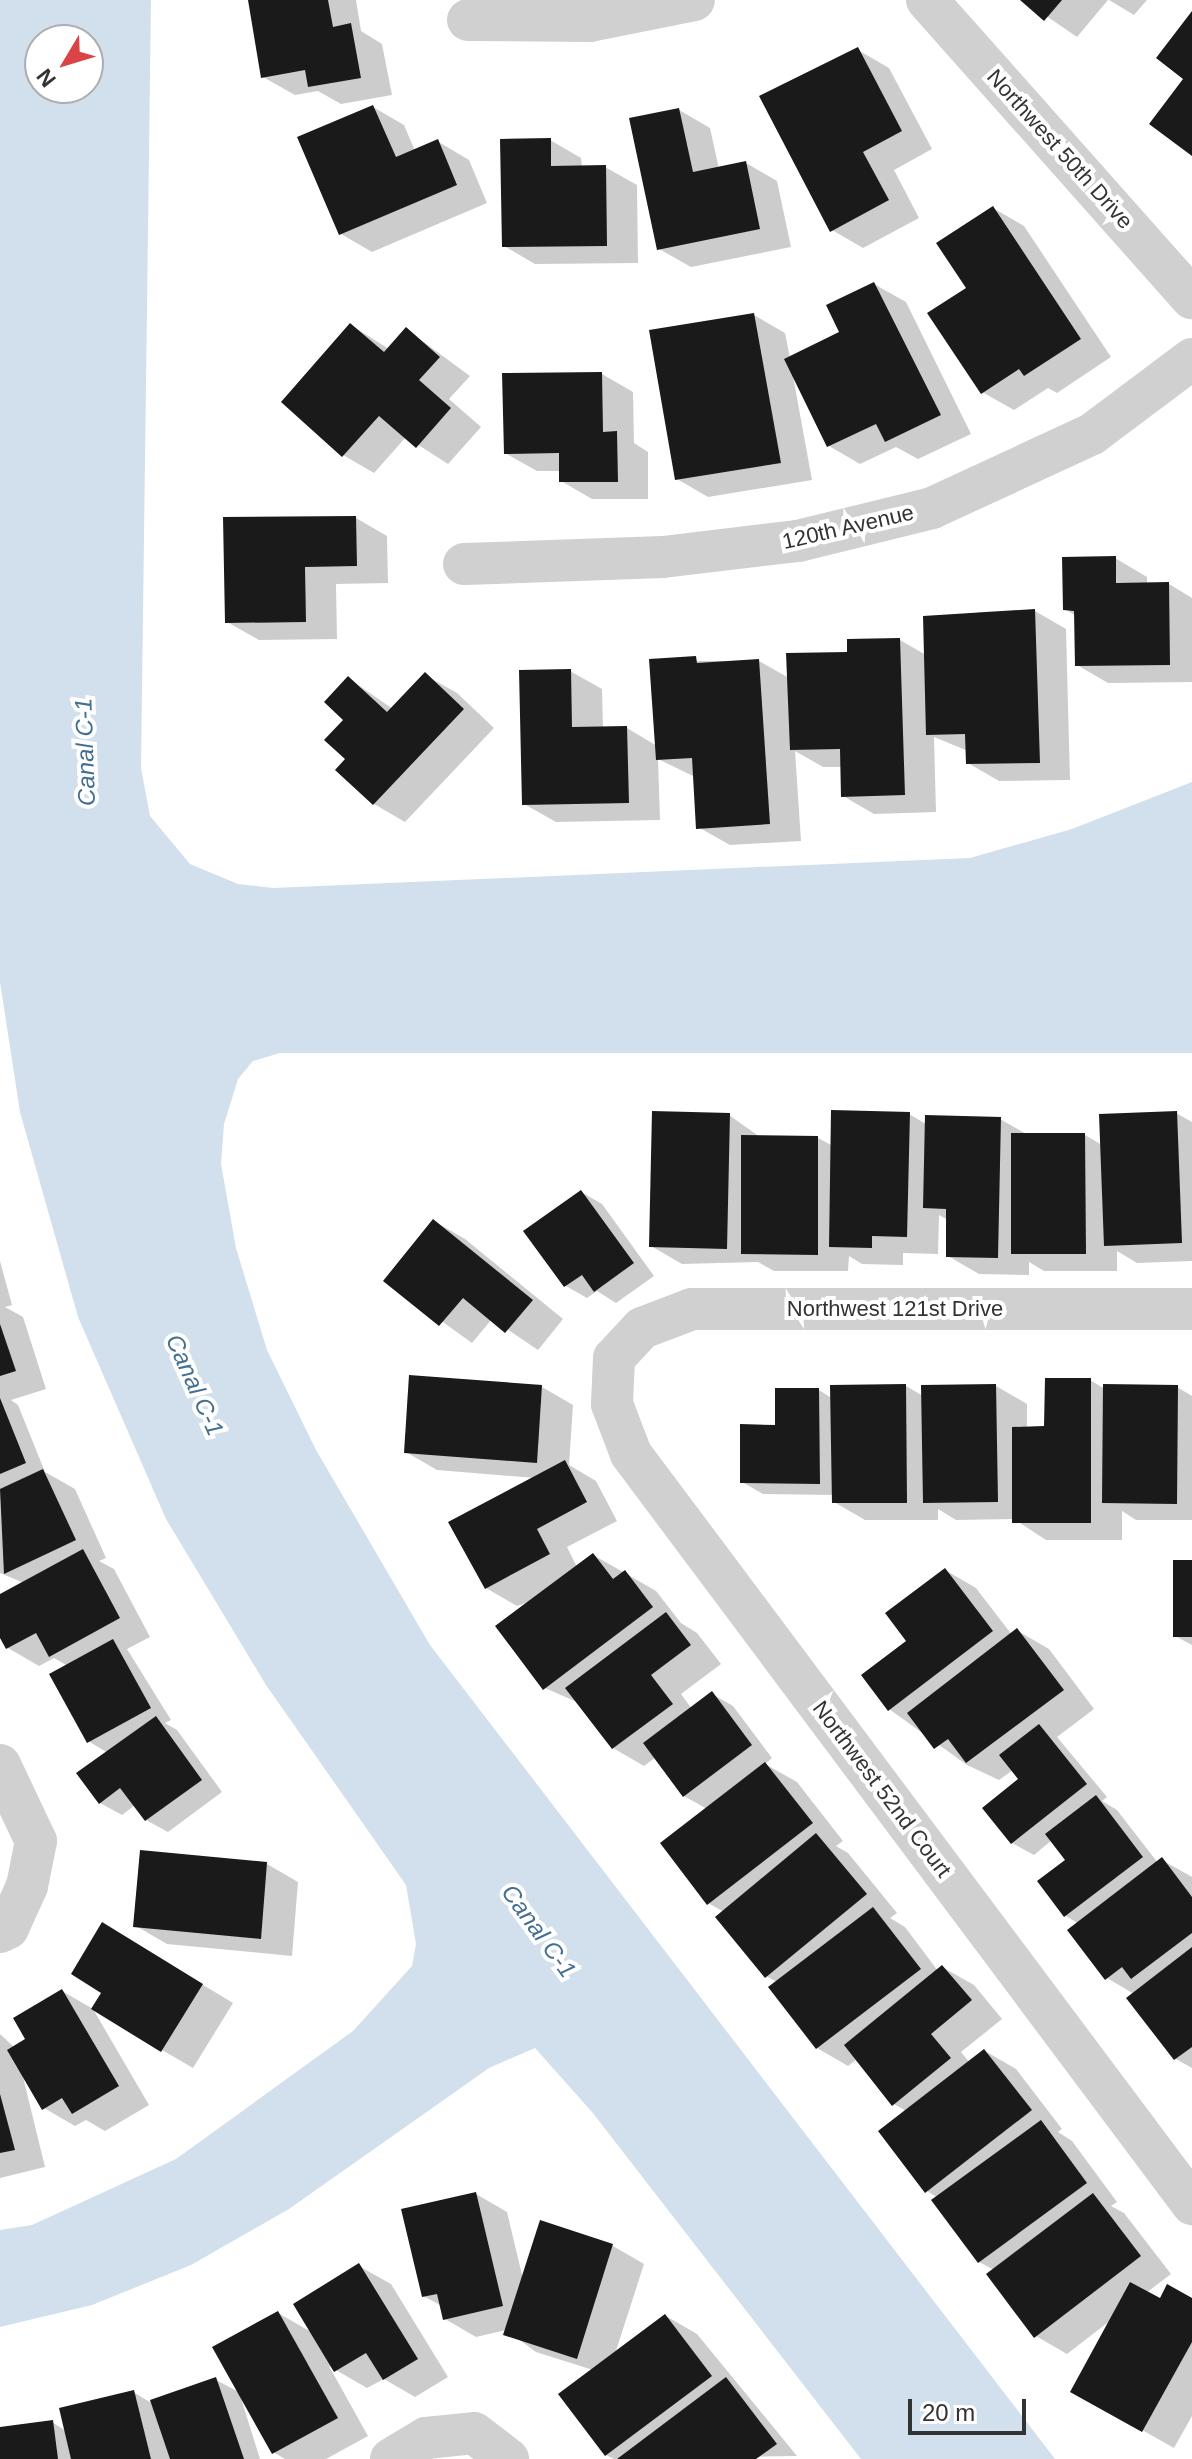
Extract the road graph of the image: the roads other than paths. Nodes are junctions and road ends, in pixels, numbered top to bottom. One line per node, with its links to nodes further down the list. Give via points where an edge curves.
1 (694, 0): 3 (street, via 590,21)
2 (927, 0): 4 (street, Northwest 50th Drive)
3 (468, 20)
4 (1192, 298)
5 (1192, 359): 6 (street, 120th Avenue, via 1092,434 932,508 798,541 663,557)
6 (464, 564)
7 (1192, 1309): 8 (street, Northwest 121st Drive, via 692,1309 642,1328)
8 (614, 1358): 11 (street, Northwest 52nd Court, via 612,1404 631,1454)
9 (0, 1765): 10 (street, via 36,1841 27,1886 8,1928)
10 (0, 1932)
11 (1192, 2204)
12 (391, 2459): 13 (street, via 426,2438 474,2433)
13 (508, 2459)

